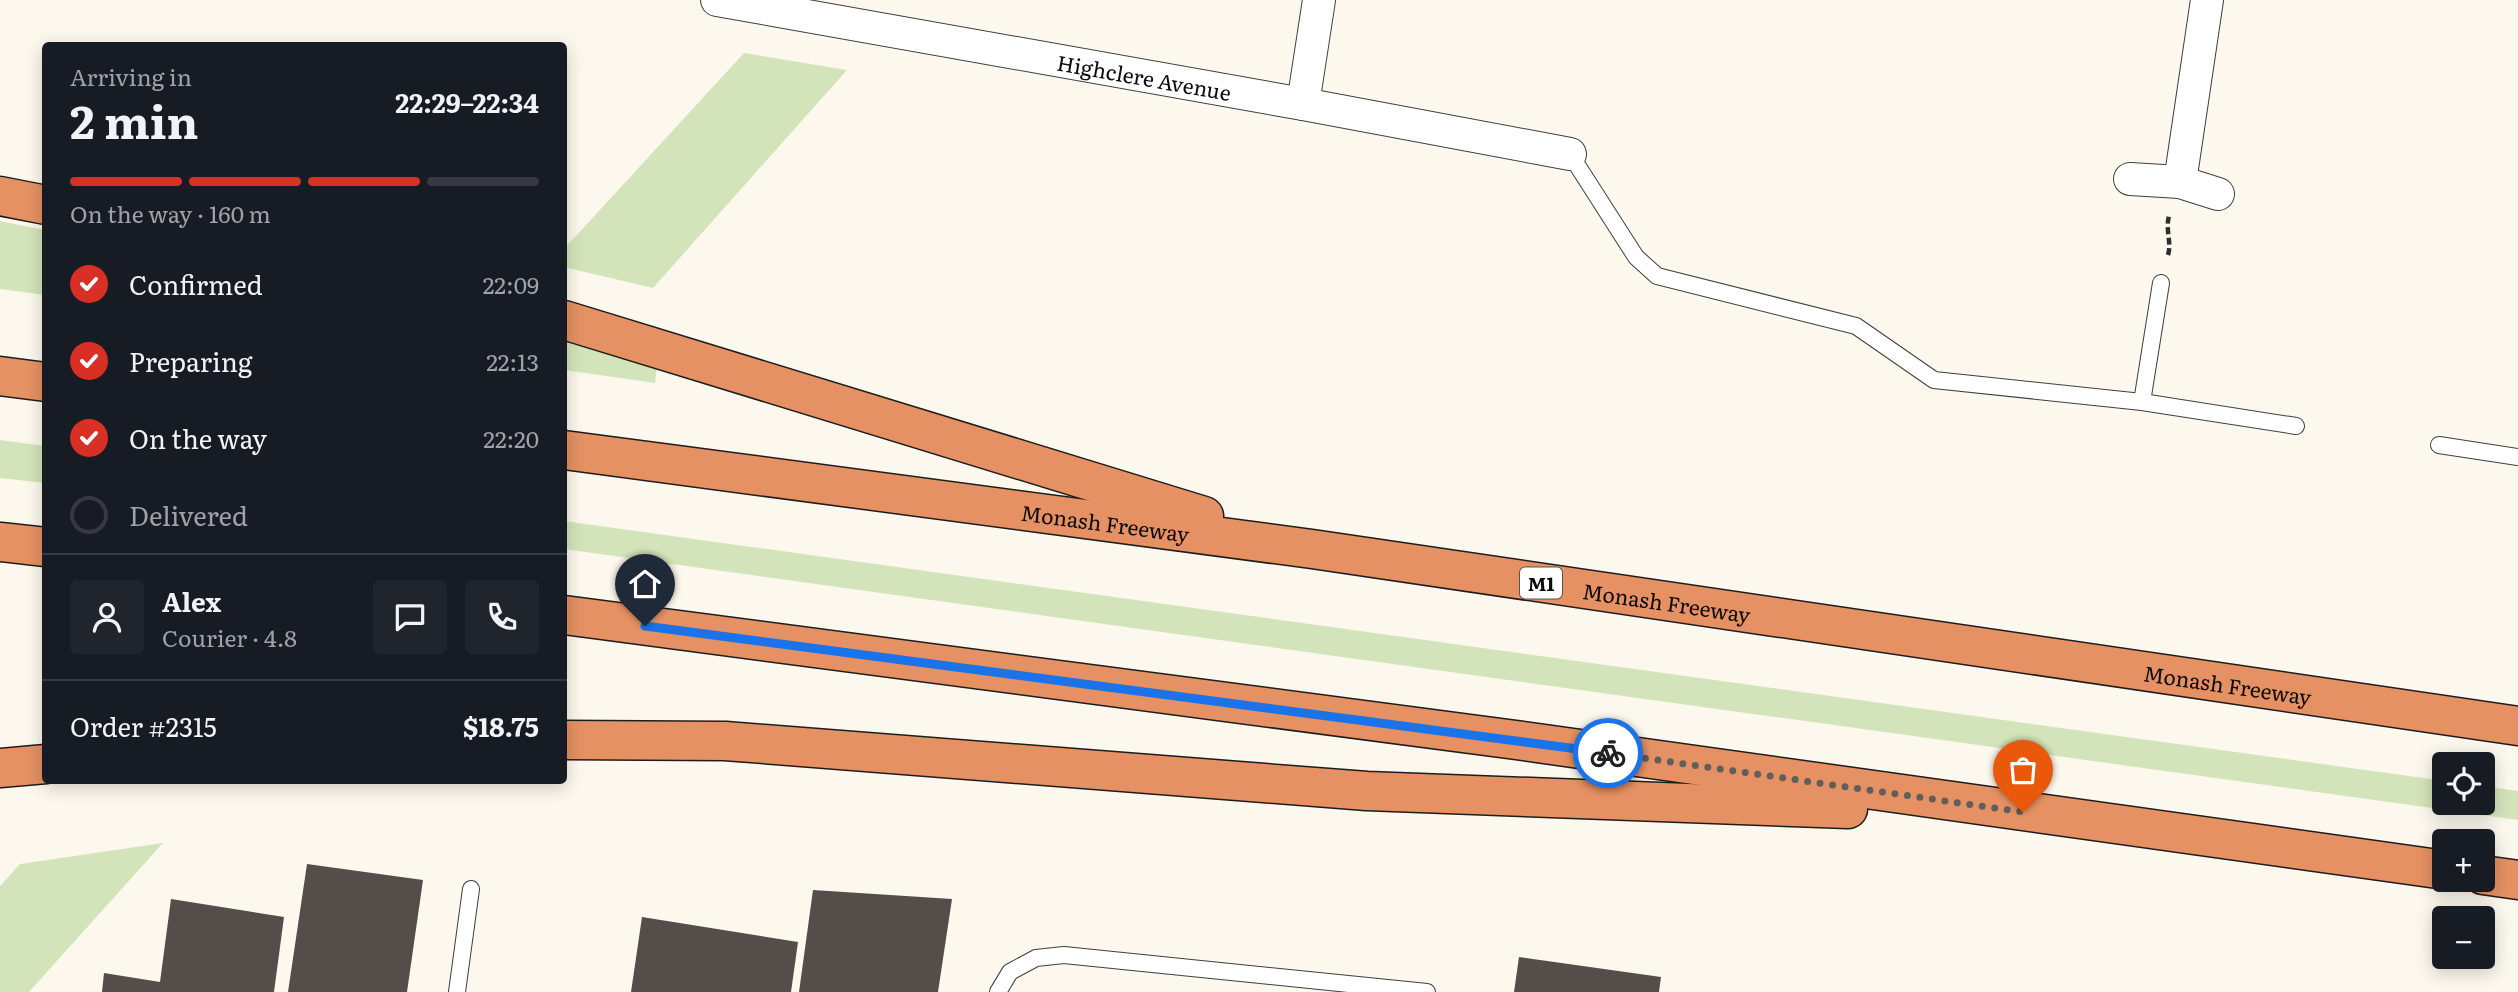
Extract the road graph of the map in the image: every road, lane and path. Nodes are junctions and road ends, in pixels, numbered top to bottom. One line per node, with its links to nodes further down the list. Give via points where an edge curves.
1 (717, 0): 4 (street, Highclere Avenue)
2 (1319, 0): 4 (street)
3 (2207, 0): 7 (street)
4 (1303, 104): 5 (street, Highclere Avenue)
5 (1570, 154): 15 (lane, via 1636,257 1657,276 1856,326 1934,380)
6 (2130, 179): 7 (street)
7 (2180, 182): 8 (street); 11 (path, via 2167,224 2171,247)
8 (2218, 194)
9 (0, 196): 10 (highway)
10 (42, 204)
11 (2161, 283): 15 (lane)
12 (567, 321): 22 (highway)
13 (0, 376): 14 (highway)
14 (42, 381)
15 (2142, 401): 16 (lane)
16 (2296, 426)
17 (2439, 445): 19 (lane)
18 (567, 450): 22 (highway, Monash Freeway / M1)
19 (2518, 457)
20 (0, 541): 21 (highway)
21 (42, 546)
22 (1312, 549): 24 (highway, Monash Freeway / M1)
23 (567, 615): 28 (highway, via 1516,740)
24 (2518, 726)
25 (567, 740): 28 (highway, via 725,741 1367,791)
26 (42, 764): 27 (highway)
27 (0, 768)
28 (2049, 816): 29 (highway)
29 (2432, 868)
30 (2495, 877): 31 (highway)
31 (2518, 880)
32 (471, 889): 33 (lane)
33 (457, 992)
34 (998, 992): 35 (lane, via 1010,972 1036,958 1063,955)
35 (1427, 992)

